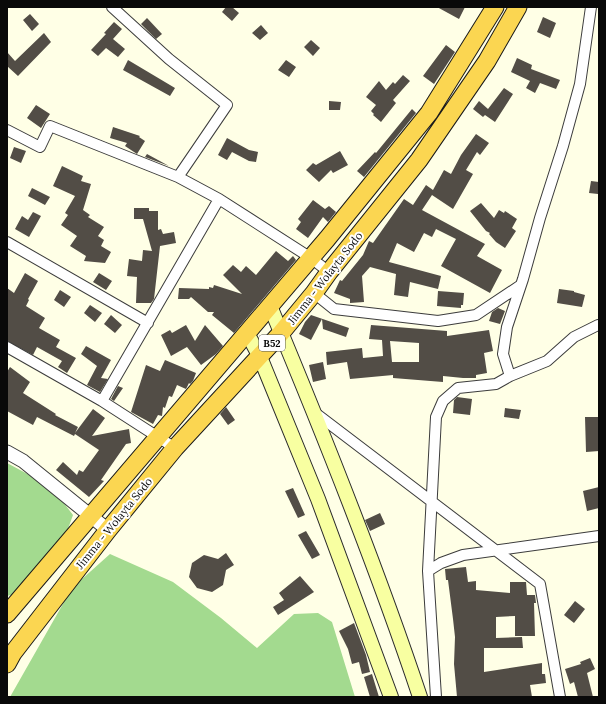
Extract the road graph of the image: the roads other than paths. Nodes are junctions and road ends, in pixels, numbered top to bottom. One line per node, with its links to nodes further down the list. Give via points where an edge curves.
1 (112, 7): 6 (street, via 169,59 228,106)
2 (495, 7): 9 (highway, Jimma - Wolayta Sodo / B52, via 429,113)
3 (518, 7): 10 (highway, Jimma - Wolayta Sodo / B52, via 487,61 419,160)
4 (592, 7): 11 (street, via 580,84)
5 (7, 130): 6 (street, via 40,147 50,126)
6 (178, 177): 7 (street)
7 (219, 200): 9 (street); 14 (street)
8 (7, 242): 14 (street)
9 (311, 258): 10 (street); 13 (highway, Jimma - Wolayta Sodo / B52)
10 (329, 272): 12 (highway, Jimma - Wolayta Sodo / B52)
11 (521, 284): 12 (street, via 476,315 438,321 334,309); 20 (street, via 507,327 504,354)
12 (314, 293): 17 (highway, Jimma - Wolayta Sodo / B52)
13 (270, 306): 16 (highway, Jimma - Wolayta Sodo / B52); 17 (main road)
14 (148, 323): 21 (street)
15 (598, 325): 20 (street, via 574,337 547,361)
16 (247, 333): 19 (main road); 23 (highway, Jimma - Wolayta Sodo / B52)
17 (281, 333): 19 (highway, Jimma - Wolayta Sodo / B52); 22 (main road)
18 (7, 347): 21 (street)
19 (260, 357): 24 (highway, Jimma - Wolayta Sodo / B52); 34 (main road, via 318,499)
20 (510, 376): 26 (street, via 496,384 458,388 443,401 436,417)
21 (102, 401): 23 (street)
22 (314, 412): 26 (street); 35 (main road, via 393,616)
23 (158, 437): 24 (street); 27 (highway, Jimma - Wolayta Sodo / B52)
24 (175, 448): 28 (highway, Jimma - Wolayta Sodo / B52)
25 (7, 452): 27 (street, via 23,461)
26 (432, 502): 30 (street); 31 (street)
27 (91, 516): 28 (street); 32 (highway, Jimma - Wolayta Sodo / B52)
28 (108, 530): 33 (highway, Jimma - Wolayta Sodo / B52)
29 (599, 536): 30 (street)
30 (495, 550): 31 (street, via 463,555); 37 (street, via 540,584)
31 (428, 571): 36 (street)
32 (7, 614)
33 (9, 655)
34 (391, 697)
35 (420, 697)
36 (436, 697)
37 (560, 697)

